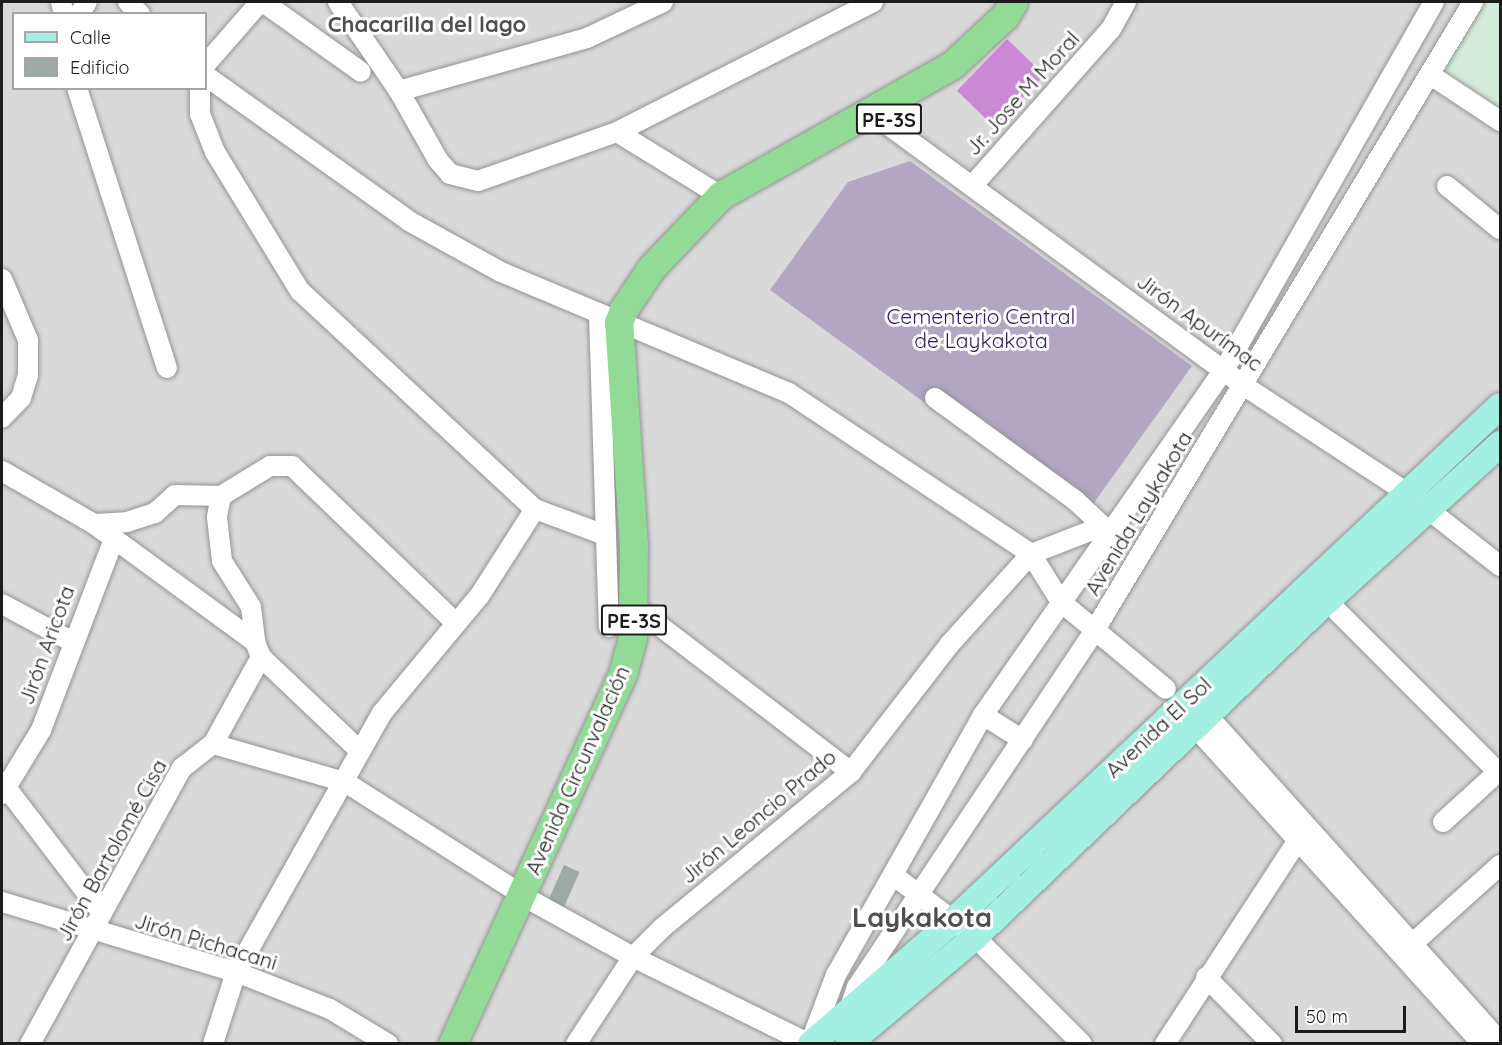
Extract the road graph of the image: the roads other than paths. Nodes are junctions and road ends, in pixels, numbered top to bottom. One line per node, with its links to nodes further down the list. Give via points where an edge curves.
1 (261, 2): 10 (street); 11 (street)
2 (338, 2): 16 (street)
3 (663, 2): 16 (street, via 587,38)
4 (873, 2): 19 (street)
5 (1014, 2): 17 (highway, PE-3S, via 1005,17 952,66)
6 (1029, 2): 17 (highway, PE-3S, via 1011,29 975,63)
7 (1126, 2): 20 (street, Jr. Jose M Moral, via 1111,29)
8 (1434, 2): 27 (street, Avenida Laykakota)
9 (1473, 2): 12 (street, Avenida Laykakota)
10 (207, 63)
11 (361, 72)
12 (1432, 76): 18 (street); 28 (street, Avenida Laykakota)
13 (207, 77): 25 (street, via 409,221 501,272)
14 (78, 90): 26 (street)
15 (200, 90): 36 (street, via 200,114 215,152 300,291)
16 (399, 91): 19 (street, via 438,160 463,180 478,181)
17 (878, 118): 20 (street, Jirón Apurímac); 22 (highway, PE-3S, via 774,178)
18 (1500, 121)
19 (617, 132): 22 (street)
20 (973, 185): 27 (street, Jirón Apurímac)
21 (1447, 186): 23 (street)
22 (721, 196): 25 (highway, PE-3S)
23 (1500, 229)
24 (2, 279): 31 (street, via 28,340 28,375 21,398)
25 (609, 319): 40 (street); 42 (street, via 789,393); 47 (highway, Avenida Circunvalación / PE-3S)
26 (167, 368)
27 (1224, 370): 28 (street, Jirón Apurímac); 39 (street, Avenida Laykakota)
28 (1243, 385): 34 (street, Jirón Apurímac); 50 (street, Avenida Laykakota)
29 (935, 398): 39 (street)
30 (1500, 406): 34 (main road, Avenida El Sol)
31 (2, 418)
32 (1500, 444): 37 (main road, Avenida El Sol)
33 (2, 471): 38 (street)
34 (1406, 492): 37 (street, Jirón Apurímac); 53 (main road, Avenida El Sol)
35 (221, 496): 38 (street, via 175,495 155,513 127,522); 48 (street, via 270,466 292,466); 52 (street, via 216,517 222,561 250,608)
36 (535, 509): 40 (street); 48 (street, via 480,594)
37 (1428, 510): 43 (street, Jirón Apurímac); 44 (main road, Avenida El Sol)
38 (94, 524): 41 (street)
39 (1108, 528): 42 (street, Jirón Leoncio Prado); 45 (street, Avenida Laykakota)
40 (602, 534): 49 (street)
41 (113, 541): 51 (street, Jirón Aricota); 52 (street)
42 (1031, 554): 45 (street); 59 (street, Jirón Leoncio Prado, via 949,645)
43 (1500, 566)
44 (1327, 601): 55 (main road, Avenida El Sol); 60 (street)
45 (1060, 602): 50 (street); 54 (street, Avenida Laykakota)
46 (2, 604): 51 (street)
47 (635, 607): 59 (street); 67 (highway, Avenida Circunvalación / PE-3S, via 623,675)
48 (456, 623): 58 (street, via 382,712)
49 (609, 627)
50 (1093, 633): 53 (street); 56 (street, Avenida Laykakota)
51 (71, 641): 62 (street, Jirón Aricota, via 40,730)
52 (258, 650): 57 (street, Jirón Bartolomé Cisa); 58 (street)
53 (1178, 698): 55 (street); 71 (main road, Avenida El Sol)
54 (983, 715): 56 (street); 66 (street, Avenida Laykakota)
55 (1203, 722): 64 (street); 73 (main road, Avenida El Sol)
56 (1023, 740): 68 (street, Avenida Laykakota)
57 (213, 744): 61 (street); 70 (street, Jirón Bartolomé Cisa, via 182,768)
58 (359, 750): 61 (street)
59 (851, 772): 75 (street, Jirón Leoncio Prado, via 662,928)
60 (1499, 773): 63 (street)
61 (345, 782): 67 (street); 76 (street)
62 (4, 788): 70 (street)
63 (1443, 822)
64 (1302, 834): 74 (street); 77 (street)
65 (1500, 865): 74 (street)
66 (893, 875): 68 (street); 80 (street, Avenida Laykakota, via 836,975)
67 (522, 894): 75 (street); 79 (highway, Avenida Circunvalación / PE-3S)
68 (923, 894): 71 (street); 78 (street, Avenida Laykakota, via 857,987)
69 (2, 902): 72 (street, Jirón Pichacani)
70 (102, 913): 72 (street, Jirón Bartolomé Cisa)
71 (954, 920): 73 (street); 78 (main road, Avenida El Sol)
72 (94, 932): 76 (street, Jirón Pichacani); 82 (street, Jirón Bartolomé Cisa)
73 (975, 937): 87 (main road, Avenida El Sol); 88 (street)
74 (1406, 949): 81 (street); 91 (street)
75 (633, 957): 80 (street); 85 (street, Jirón Leoncio Prado)
76 (236, 972): 83 (street); 84 (street, Jirón Pichacani, via 330,1009)
77 (1206, 977): 89 (street); 90 (street)
78 (848, 1014): 80 (main road, Avenida El Sol); 86 (street, Avenida Laykakota)
79 (459, 1038)
80 (806, 1042)
81 (1500, 1042)
82 (30, 1044)
83 (213, 1044)
84 (388, 1044)
85 (576, 1044)
86 (838, 1044)
87 (848, 1044)
88 (1082, 1044)
89 (1166, 1044)
90 (1272, 1044)
91 (1483, 1044)

